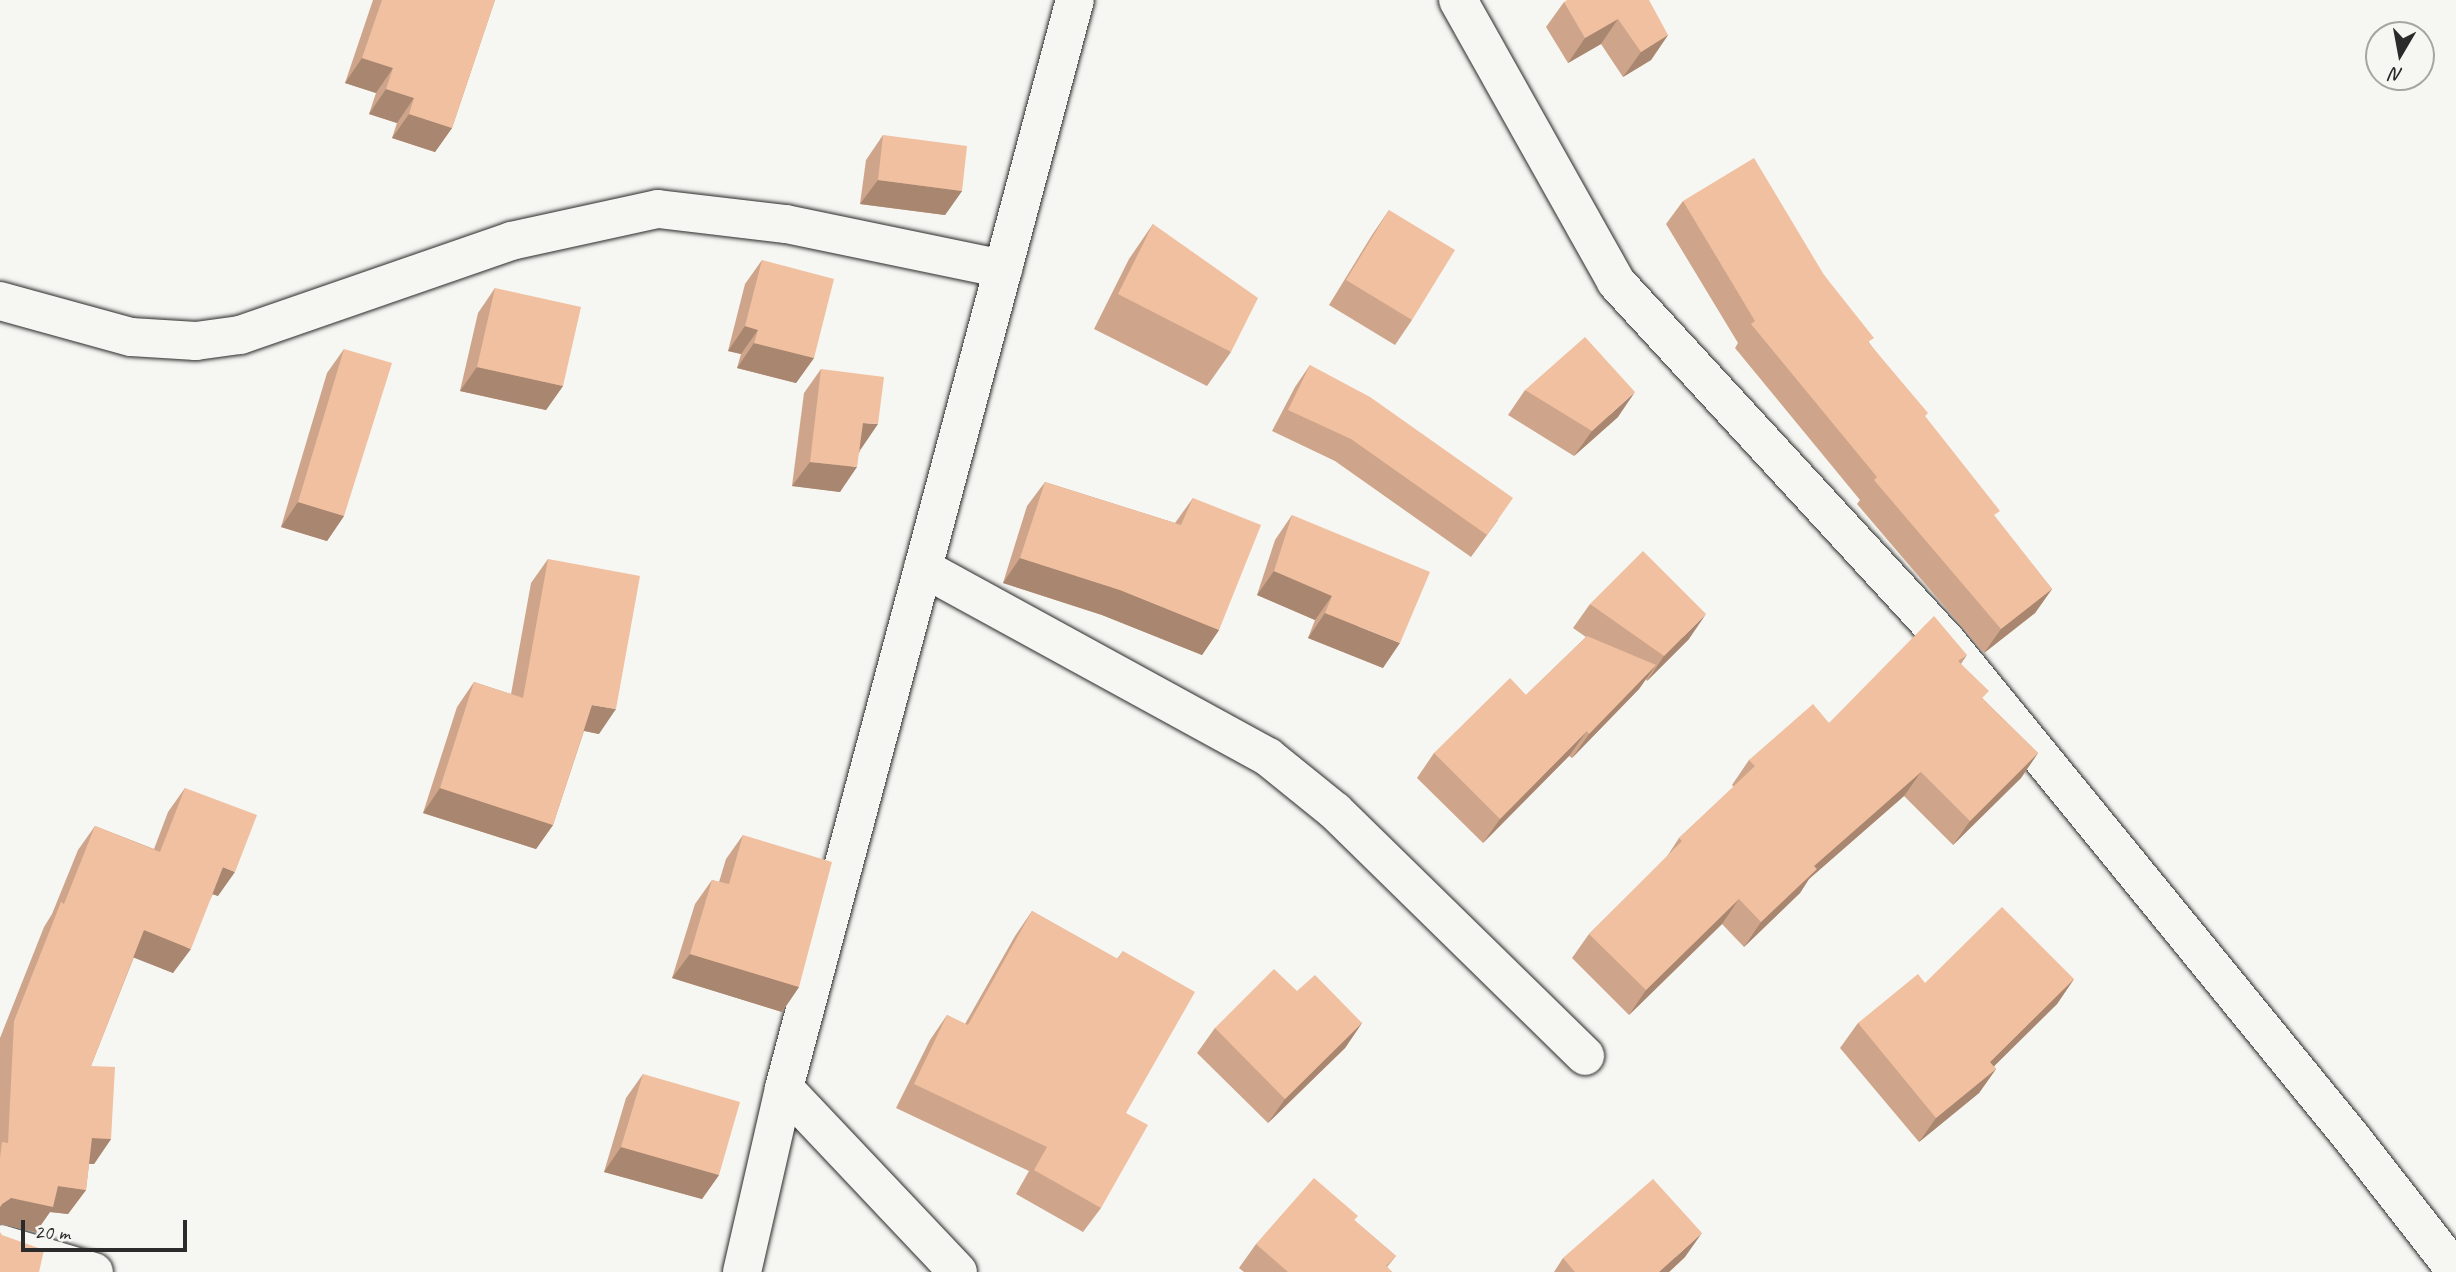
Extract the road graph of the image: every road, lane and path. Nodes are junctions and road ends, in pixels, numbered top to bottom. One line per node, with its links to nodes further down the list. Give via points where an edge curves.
1 (1075, 0): 3 (street)
2 (1458, 0): 9 (street, via 1616,282 1948,643)
3 (1003, 269): 4 (street, via 786,224 658,209 512,241 240,335 196,341 131,337); 5 (street)
4 (0, 301)
5 (923, 568): 6 (street, via 1268,757 1335,811); 7 (street)
6 (1585, 1056)
7 (784, 1088): 11 (street); 12 (street)
8 (0, 1244): 10 (street)
9 (2456, 1271)
10 (94, 1272)
11 (742, 1272)
12 (958, 1272)

